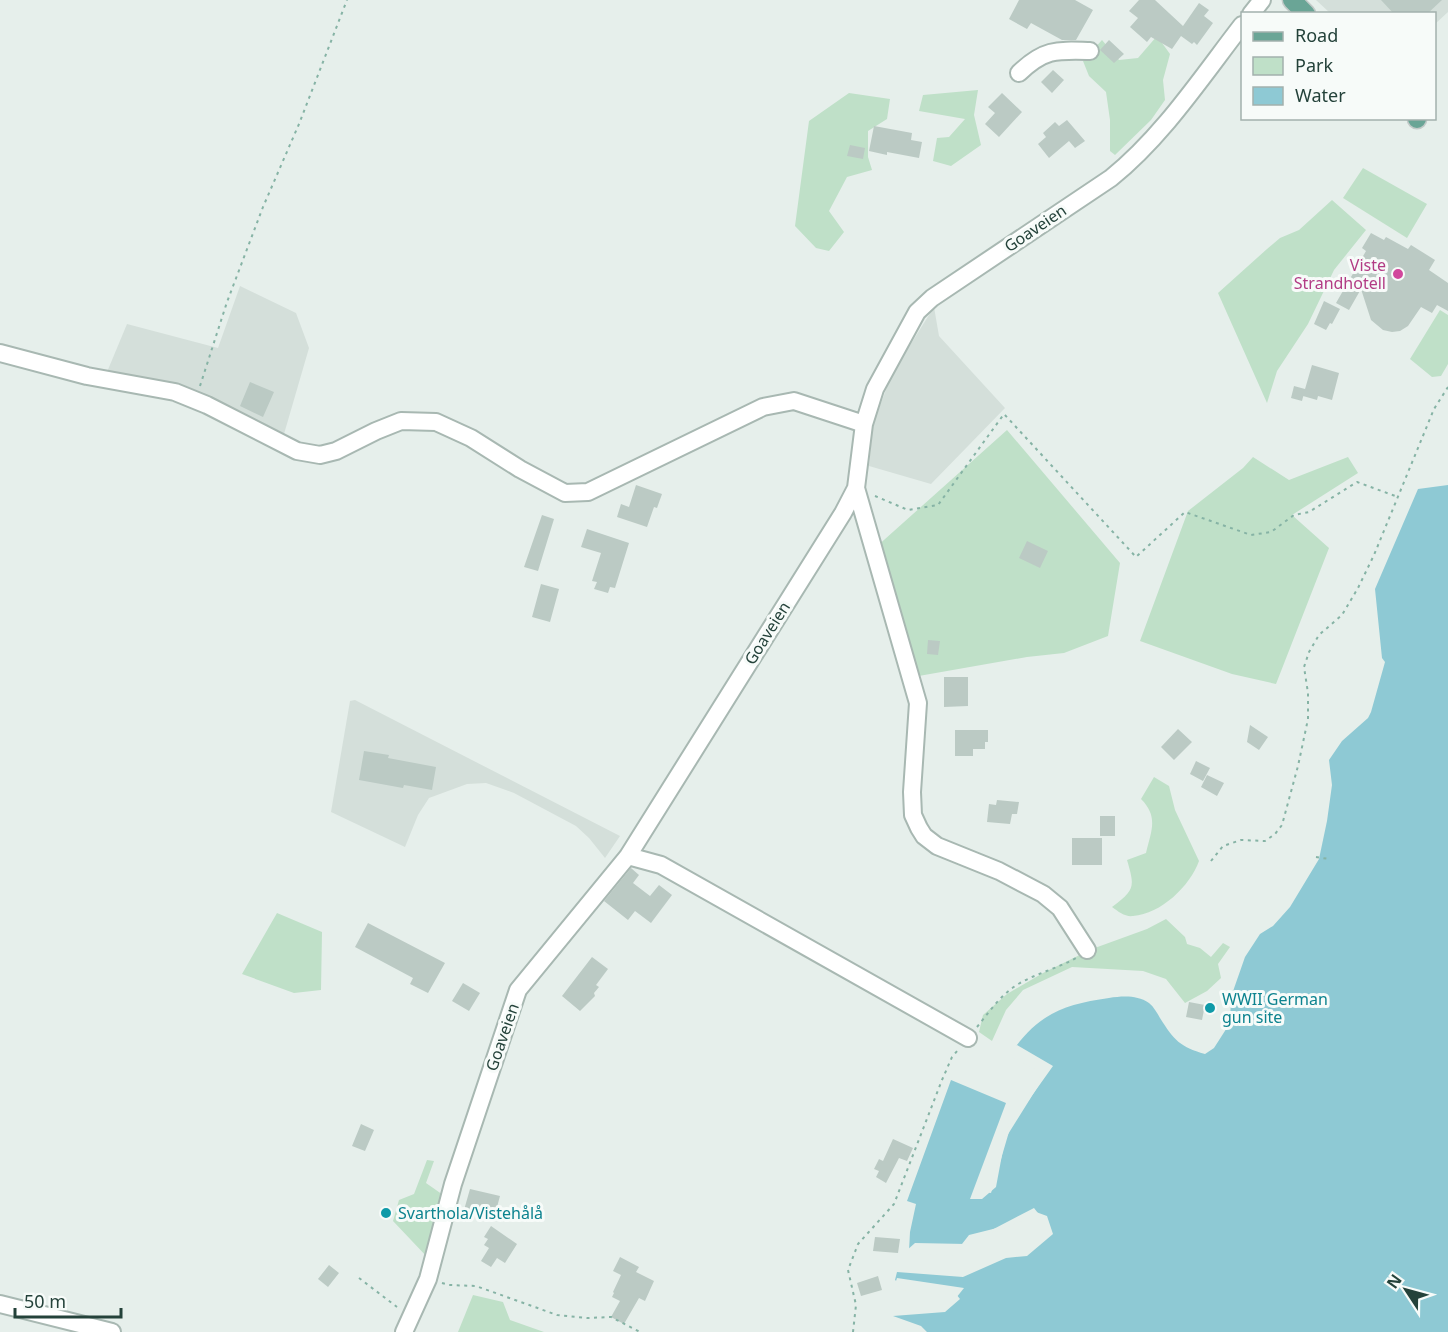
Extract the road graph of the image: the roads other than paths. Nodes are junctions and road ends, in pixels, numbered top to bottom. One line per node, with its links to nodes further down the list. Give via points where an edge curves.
1 (1262, 0): 3 (street)
2 (1292, 0): 4 (main road)
3 (1253, 12)
4 (1304, 12)
5 (1241, 26): 9 (street, Goaveien, via 1178,109 1130,162 917,312 875,389)
6 (1090, 51): 7 (street, via 1044,53)
7 (1019, 73)
8 (0, 353): 9 (street, via 87,376 175,392 297,452 320,455 336,451 401,421 436,422 565,493 588,492 763,407 794,401)
9 (864, 424): 10 (street, Goaveien)
10 (856, 488): 11 (street, Goaveien); 12 (street, via 918,703 912,792 913,815 919,828 937,846 1043,894 1060,908)
11 (628, 856): 13 (street, via 661,865); 15 (street, Goaveien, via 518,990 447,1182 428,1279)
12 (1087, 950)
13 (968, 1038)
14 (0, 1304): 16 (street)
15 (407, 1324)
16 (112, 1332)

